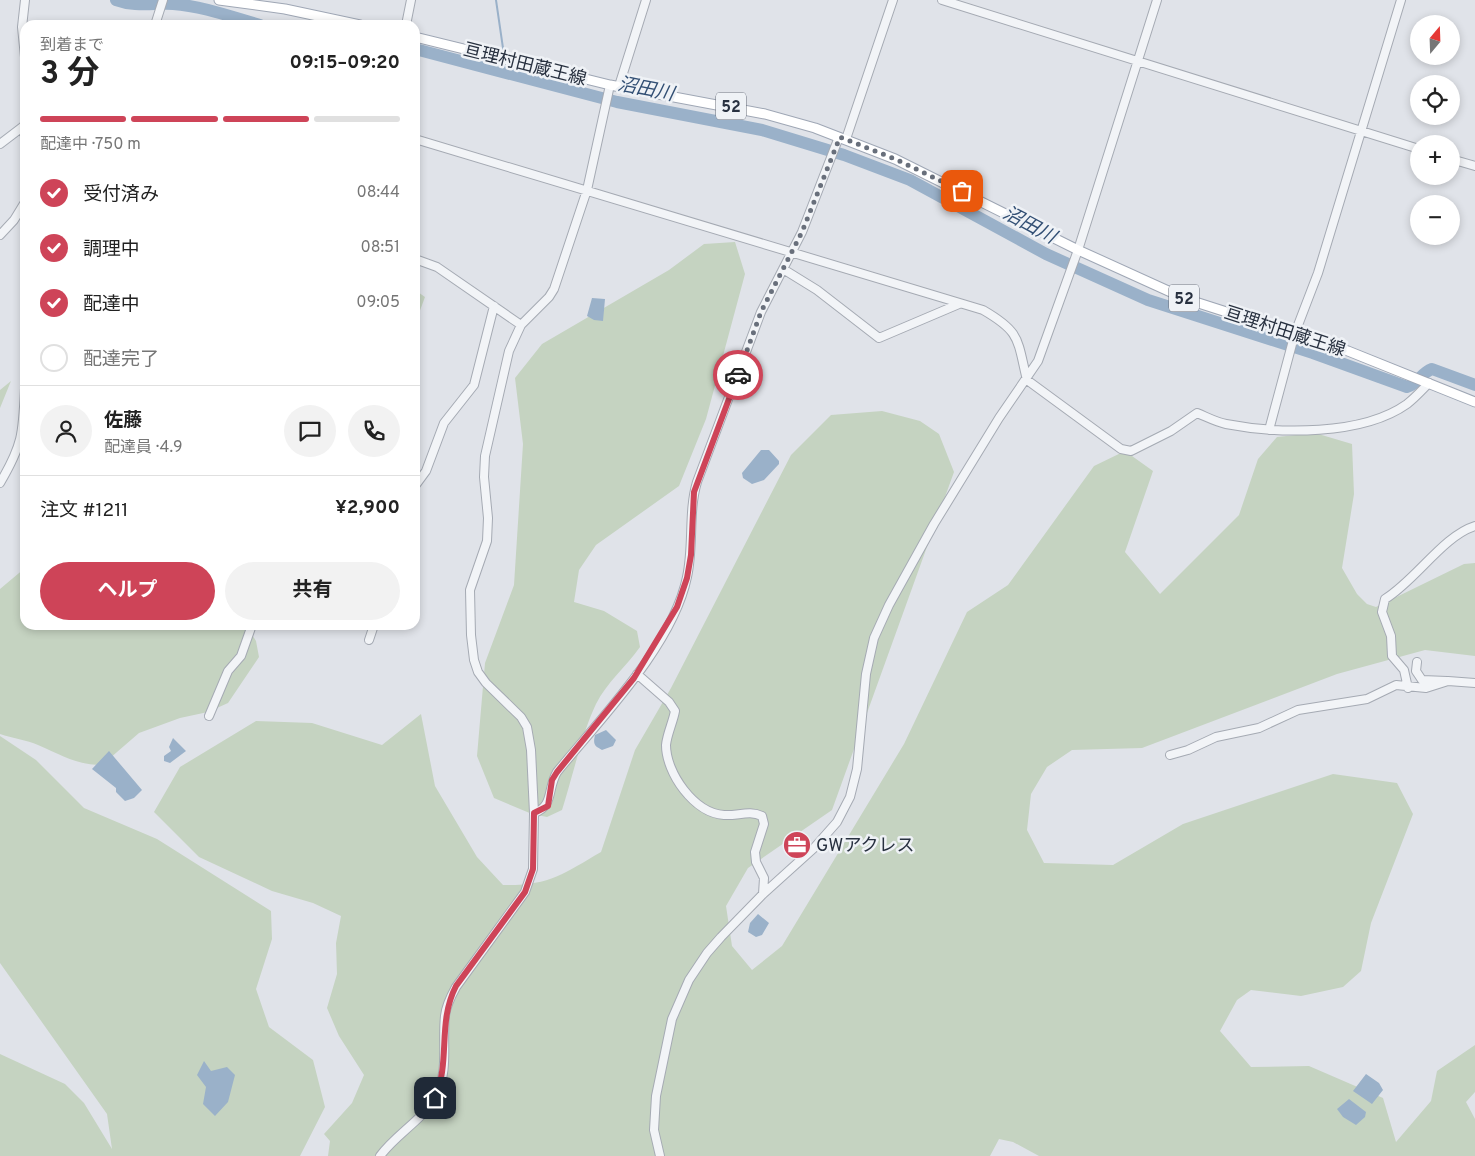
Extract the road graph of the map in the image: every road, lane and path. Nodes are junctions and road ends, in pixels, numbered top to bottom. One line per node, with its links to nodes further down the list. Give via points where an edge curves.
1 (25, 0): 10 (street)
2 (163, 0): 11 (street)
3 (219, 0): 12 (main road)
4 (411, 0): 13 (street)
5 (646, 0): 16 (street)
6 (893, 0): 19 (street)
7 (942, 0): 15 (street)
8 (1157, 0): 15 (street)
9 (1401, 0): 18 (street)
10 (23, 20)
11 (157, 20)
12 (337, 20)
13 (407, 20)
14 (420, 38): 16 (main road, 亘理村田蔵王線 / 52)
15 (1138, 62): 18 (street); 28 (street)
16 (615, 86): 19 (main road, 亘理村田蔵王線 / 52, via 765,114); 25 (street)
17 (20, 129): 21 (street)
18 (1360, 130): 22 (street); 35 (street, via 1318,273)
19 (843, 138): 28 (main road, 亘理村田蔵王線 / 52, via 920,171); 29 (street)
20 (420, 140): 25 (street)
21 (0, 144)
22 (1410, 146)
23 (1460, 162): 24 (street)
24 (1475, 166)
25 (587, 190): 29 (street); 34 (street, via 554,289)
26 (20, 210): 27 (street)
27 (0, 235)
28 (1078, 250): 35 (main road, 亘理村田蔵王線 / 52, via 1186,299); 36 (street, via 1048,338)
29 (792, 252): 31 (street); 32 (street)
30 (420, 262): 33 (street, via 437,267)
31 (783, 269): 32 (street, via 879,338); 48 (street, via 761,312 697,482 691,555 677,607)
32 (960, 304): 36 (street, via 983,310 1011,329 1017,336)
33 (494, 306): 34 (street); 41 (street, via 474,385 444,423)
34 (521, 325): 54 (street, via 509,351 485,456 487,541 470,590 471,635 478,672 521,716 527,727)
35 (1295, 333): 37 (main road, 亘理村田蔵王線 / 52); 39 (street)
36 (1027, 380): 39 (street, via 1122,449 1131,451 1171,432 1197,413 1224,424); 55 (street, via 999,418 934,524 874,638 866,674 850,797 837,822 814,848)
37 (1426, 382): 38 (main road, 亘理村田蔵王線 / 52); 39 (street, via 1407,404 1367,422 1314,429)
38 (1475, 402)
39 (1269, 430)
40 (20, 444): 42 (street)
41 (420, 479)
42 (0, 483)
43 (1475, 526): 51 (street, via 1455,537 1408,582 1385,598 1382,612 1391,636 1392,656 1404,670)
44 (250, 630): 52 (street, via 241,656 228,671)
45 (372, 630): 46 (street)
46 (369, 640)
47 (1418, 662): 49 (street, via 1416,671 1422,680)
48 (637, 674): 54 (street, via 557,772 552,780 548,806); 55 (street, via 675,711 666,742 667,755 680,785 709,811 724,815 748,813 762,816 764,824 755,852 764,878)
49 (1448, 681): 50 (street); 51 (street, via 1426,688)
50 (1475, 683)
51 (1408, 688): 53 (street, via 1396,686 1367,699 1298,710 1259,728 1216,736)
52 (209, 716)
53 (1170, 755)
54 (534, 813): 56 (street, via 533,869 525,892 456,986 448,1002 443,1074 435,1098)
55 (763, 894): 57 (street, via 707,953 689,980 672,1019 656,1096 654,1130)
56 (380, 1156)
57 (660, 1156)

